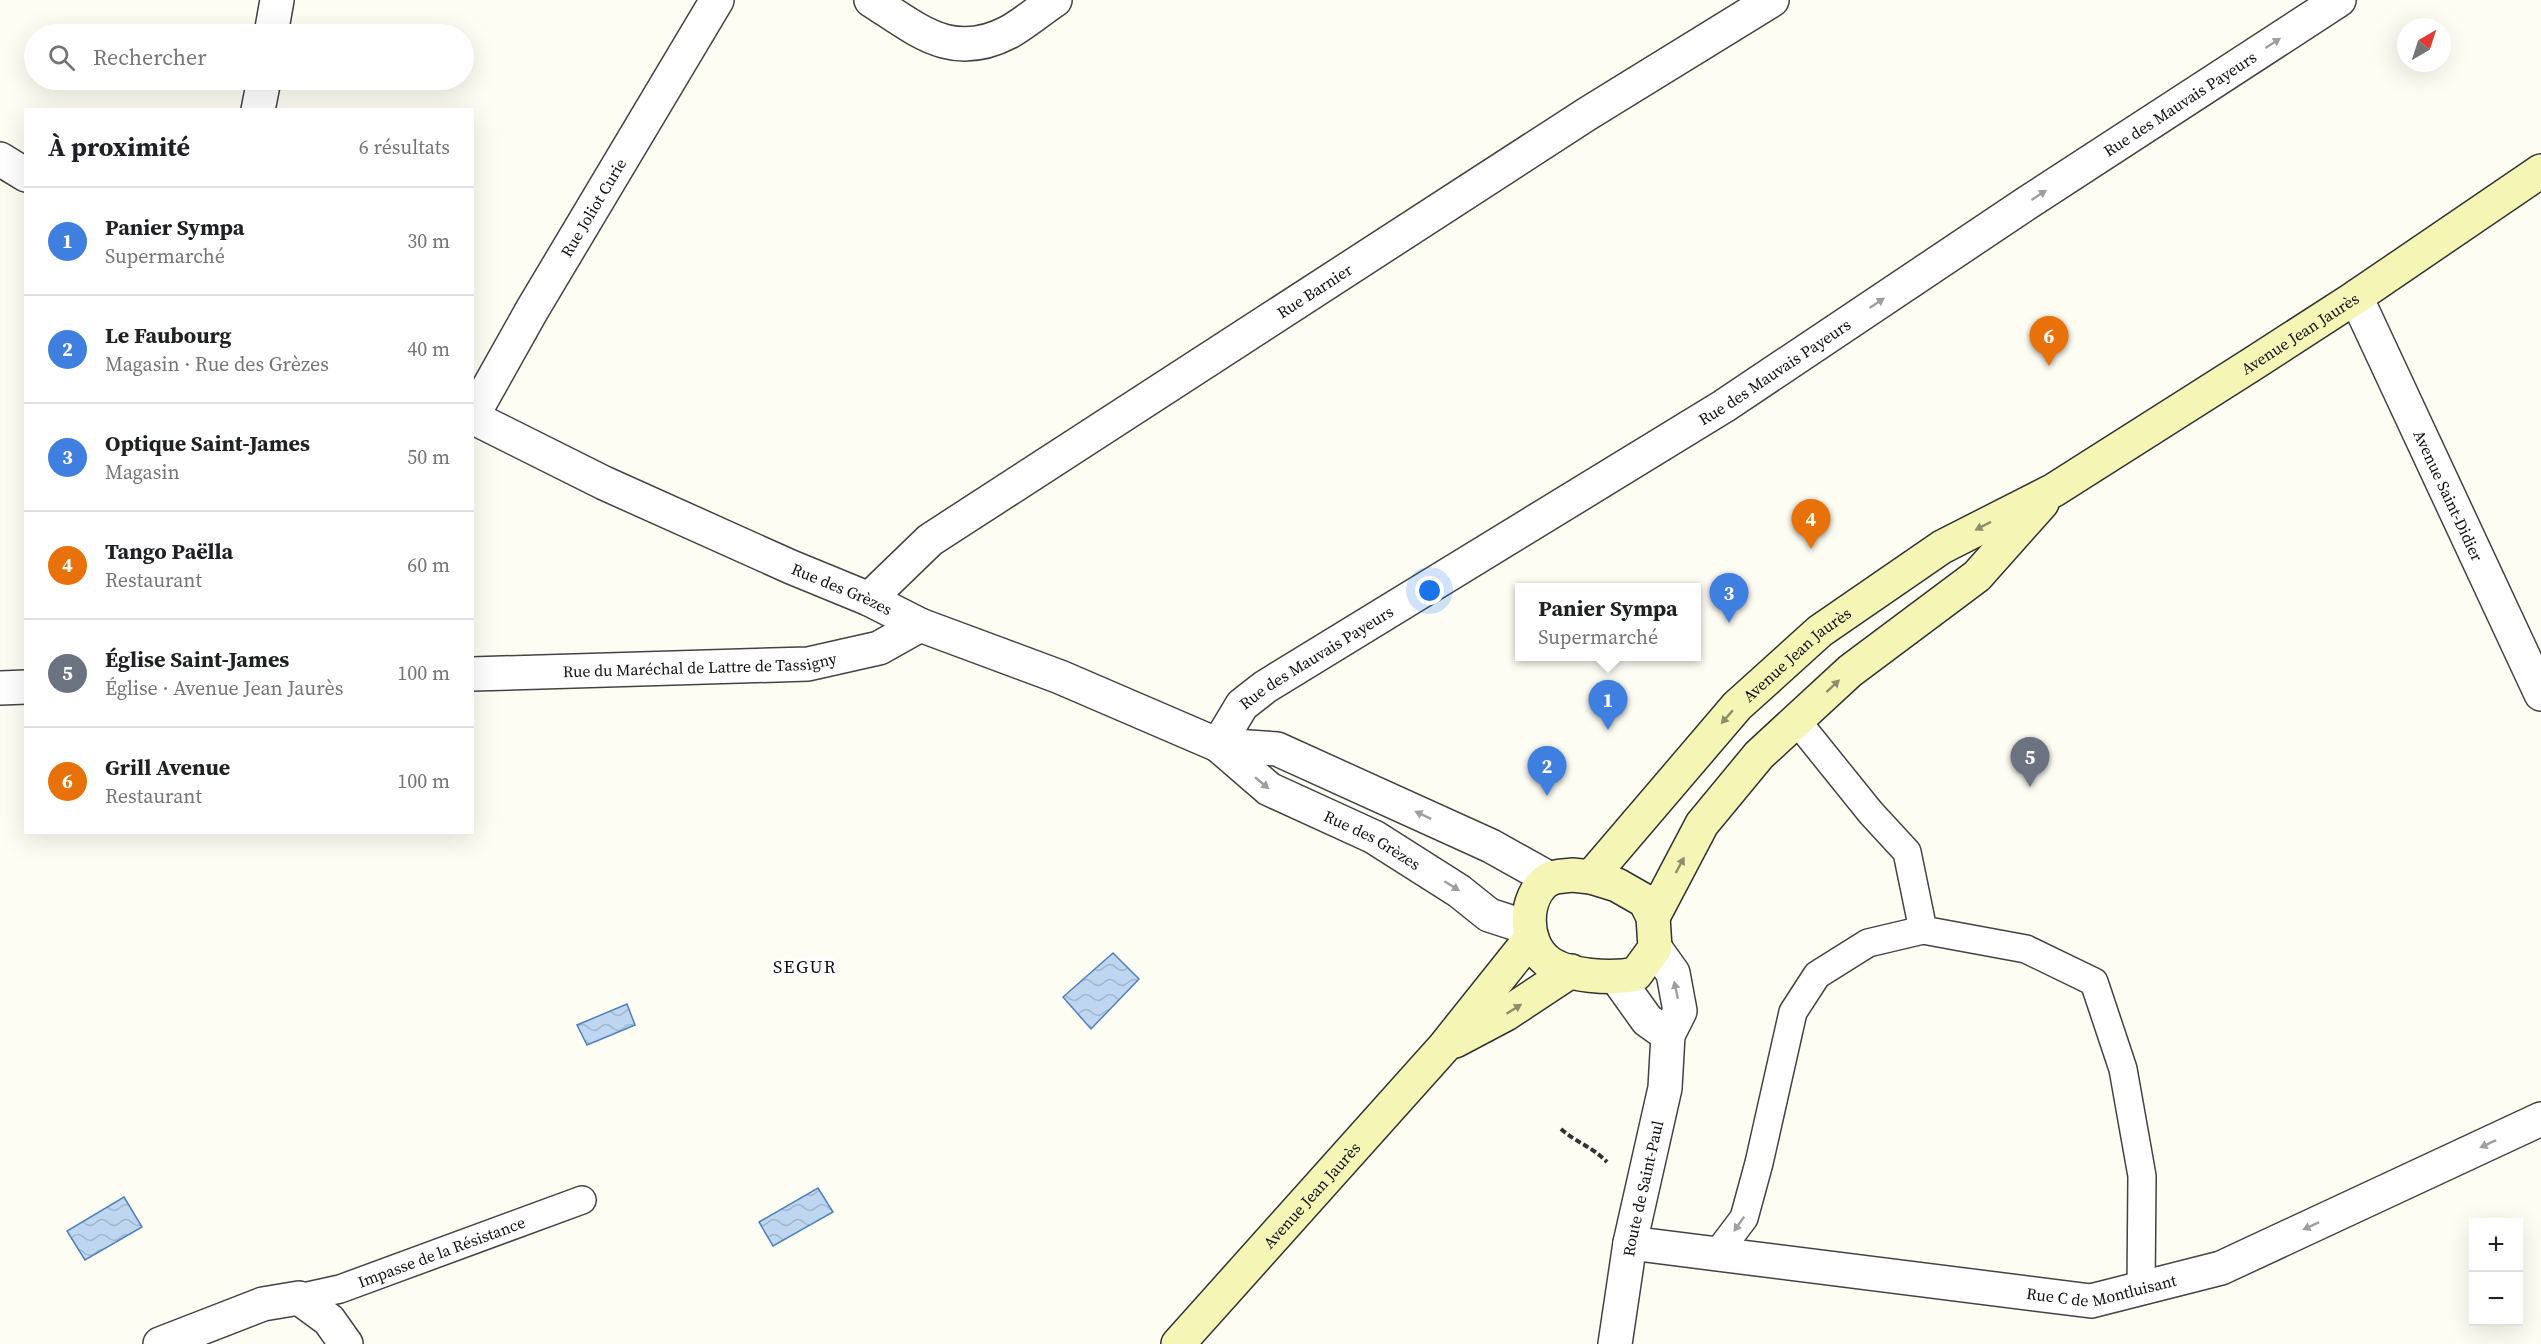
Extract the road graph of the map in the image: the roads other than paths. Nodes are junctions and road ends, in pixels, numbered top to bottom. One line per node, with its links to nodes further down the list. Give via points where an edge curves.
1 (277, 0): 7 (street)
2 (717, 0): 14 (street, Rue Joliot Curie)
3 (871, 0): 4 (street, via 924,33 958,46 991,40 1010,31)
4 (1055, 0)
5 (1772, 0): 17 (street, Rue Barnier, via 1587,114 930,540)
6 (2338, 0): 24 (street, Rue des Mauvais Payeurs, one-way to 6, via 1242,705 1265,687 1724,406)
7 (273, 24)
8 (262, 90): 9 (street)
9 (258, 108)
10 (0, 159): 12 (street)
11 (2541, 171): 13 (main road, Avenue Jean Jaurès)
12 (24, 174)
13 (2356, 297): 16 (main road, Avenue Jean Jaurès); 22 (street, Avenue Saint-Didier)
14 (474, 413)
15 (474, 418): 17 (street, Rue des Grèzes, via 604,483)
16 (2054, 490): 23 (main road, Avenue Jean Jaurès, one-way to 16, via 1850,671 1977,576); 25 (main road, Avenue Jean Jaurès, one-way to 25, via 1942,547 1820,631 1737,706)
17 (869, 599): 18 (street, Rue des Grèzes)
18 (920, 625): 19 (street, Rue du Maréchal de Lattre de Tassigny, via 879,648 808,664); 24 (street, Rue des Grèzes, via 1060,678)
19 (474, 674)
20 (24, 687): 21 (street)
21 (0, 688)
22 (2541, 694)
23 (1796, 720): 27 (lane, via 1907,852); 28 (main road, Avenue Jean Jaurès, one-way to 23, via 1702,824 1759,756)
24 (1218, 745): 26 (street, Rue des Grèzes, one-way to 24, via 1491,846 1277,749); 29 (street, Rue des Grèzes, one-way to 29, via 1269,789 1374,837 1459,891 1489,915)
25 (1591, 877): 26 (main road); 28 (main road, via 1617,885 1645,901)
26 (1550, 879): 29 (main road, via 1530,908)
27 (1923, 930): 37 (lane, one-way to 37, via 1868,943 1817,975 1793,1012 1744,1218); 38 (lane, via 2026,949 2094,982 2123,1069 2142,1176)
28 (1654, 932): 31 (main road, via 1636,974); 32 (street, Route de Saint-Paul, one-way to 28, via 1680,1011 1672,973)
29 (1530, 933): 30 (main road, via 1536,950 1548,962); 33 (main road, Avenue Jean Jaurès)
30 (1571, 971): 31 (main road); 33 (main road, Avenue Jean Jaurès, one-way to 30, via 1506,1014)
31 (1617, 978): 32 (street, via 1647,1020)
32 (1668, 1035): 36 (street, Route de Saint-Paul, via 1665,1088)
33 (1444, 1047): 42 (main road, Avenue Jean Jaurès)
34 (2541, 1119): 38 (street, Rue C de Montluisant, one-way to 38, via 2221,1268)
35 (582, 1200): 39 (lane, Impasse de la Résistance, via 340,1289)
36 (1630, 1243): 37 (street, Rue C de Montluisant); 43 (street, Route de Saint-Paul)
37 (1716, 1254): 38 (street, Rue C de Montluisant, via 2091,1301)
38 (2141, 1290)
39 (299, 1298): 40 (street, via 263,1304); 41 (street, via 329,1320)
40 (160, 1344)
41 (346, 1344)
42 (1178, 1344)
43 (1615, 1344)

